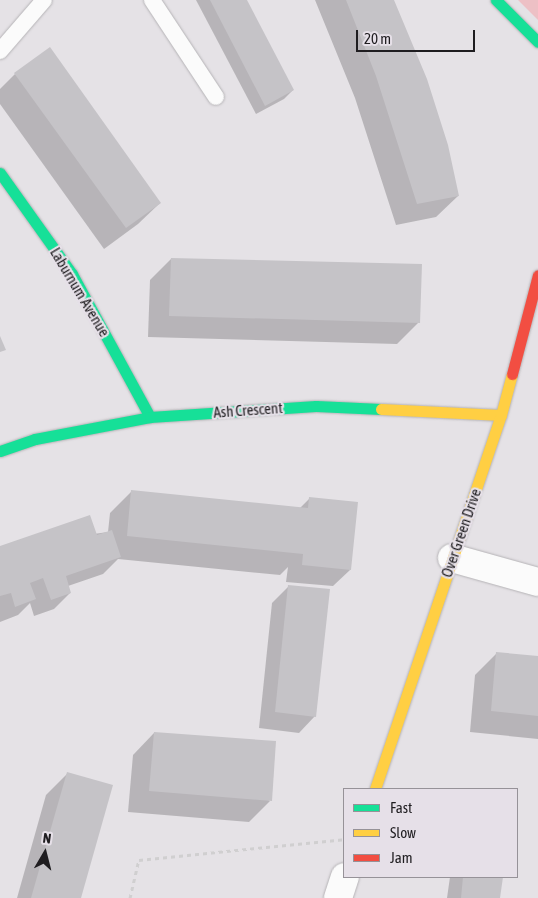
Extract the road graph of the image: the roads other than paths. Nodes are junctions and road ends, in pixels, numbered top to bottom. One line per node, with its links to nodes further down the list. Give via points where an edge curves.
1 (44, 0): 5 (lane)
2 (152, 0): 6 (lane)
3 (496, 0): 4 (street)
4 (538, 42)
5 (0, 51)
6 (216, 97)
7 (0, 173): 10 (street, Laburnum Avenue, via 72,274)
8 (538, 275): 9 (street, Over Green Drive)
9 (501, 415): 10 (street, Ash Crescent, via 316,406); 12 (street, Over Green Drive)
10 (150, 417): 11 (street, Ash Crescent, via 35,439)
11 (0, 451)
12 (452, 558): 13 (street); 14 (street, Over Green Drive)
13 (538, 582)
14 (375, 788)
15 (345, 878): 16 (street)
16 (338, 898)

